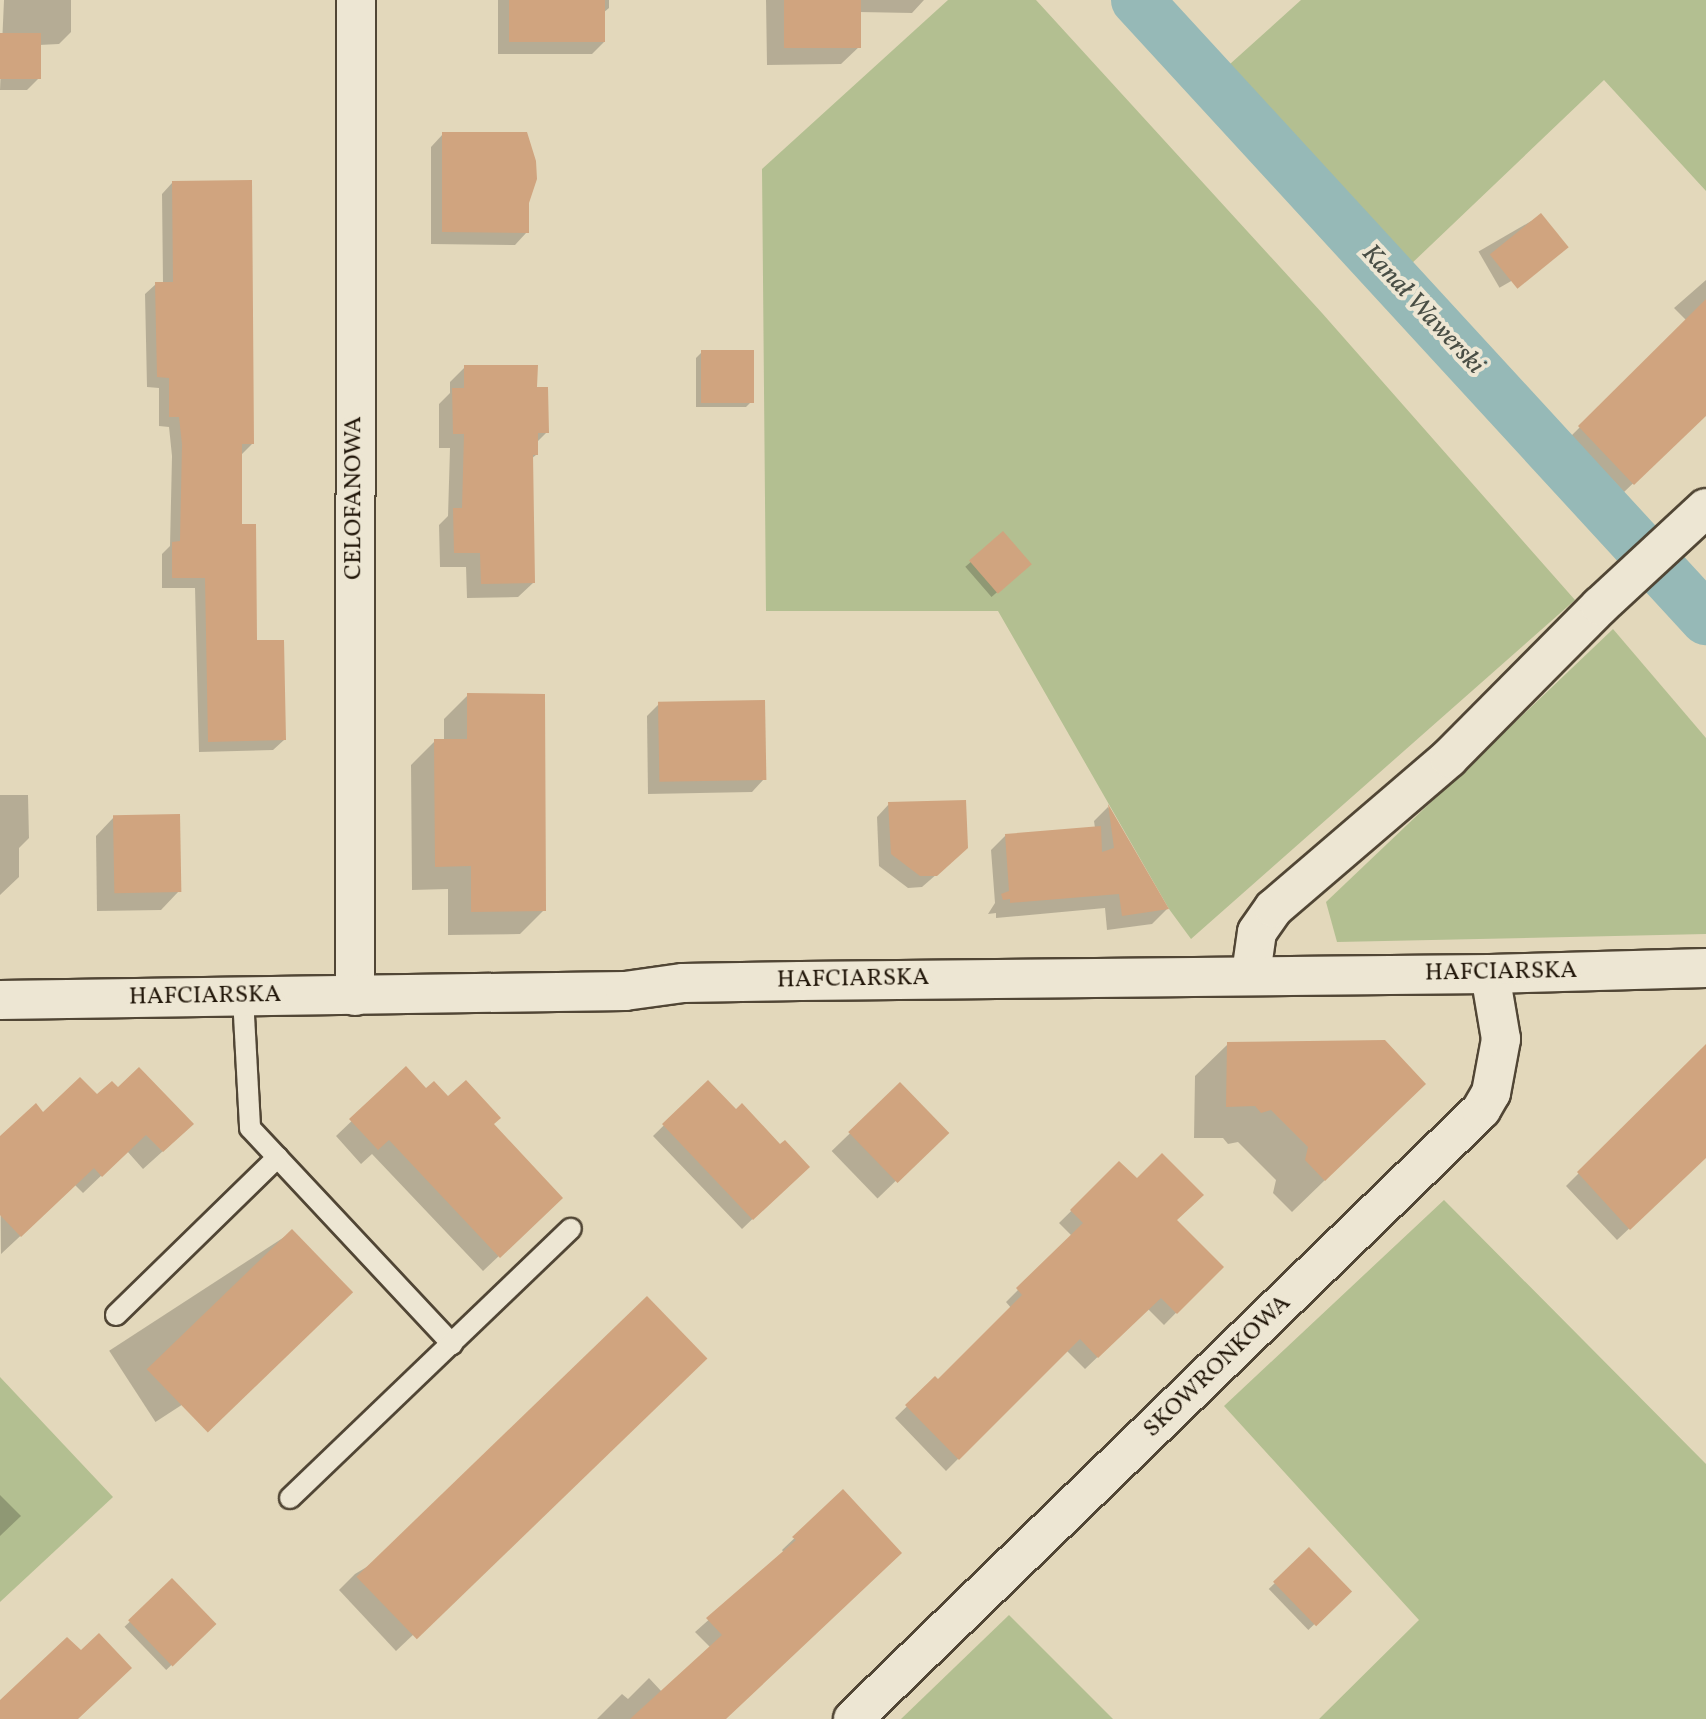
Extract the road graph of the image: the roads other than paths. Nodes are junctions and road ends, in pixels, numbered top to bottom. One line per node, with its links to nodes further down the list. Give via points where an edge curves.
1 (356, 0): 6 (street, CELOFANOWA)
2 (1706, 508): 4 (street, via 1449,758 1274,908 1257,932)
3 (1706, 968): 5 (street, HAFCIARSKA)
4 (1251, 974): 5 (street, HAFCIARSKA); 6 (street, HAFCIARSKA, via 697,983 625,991)
5 (1490, 974): 14 (street, SKOWRONKOWA, via 1501,1039 1491,1093 1481,1110)
6 (355, 996): 7 (street, HAFCIARSKA)
7 (243, 997): 8 (street, HAFCIARSKA); 9 (lane, via 250,1128)
8 (0, 1000)
9 (278, 1157): 11 (lane); 12 (lane)
10 (571, 1229): 12 (lane)
11 (116, 1315)
12 (452, 1344): 13 (lane)
13 (290, 1498)
14 (853, 1719)

